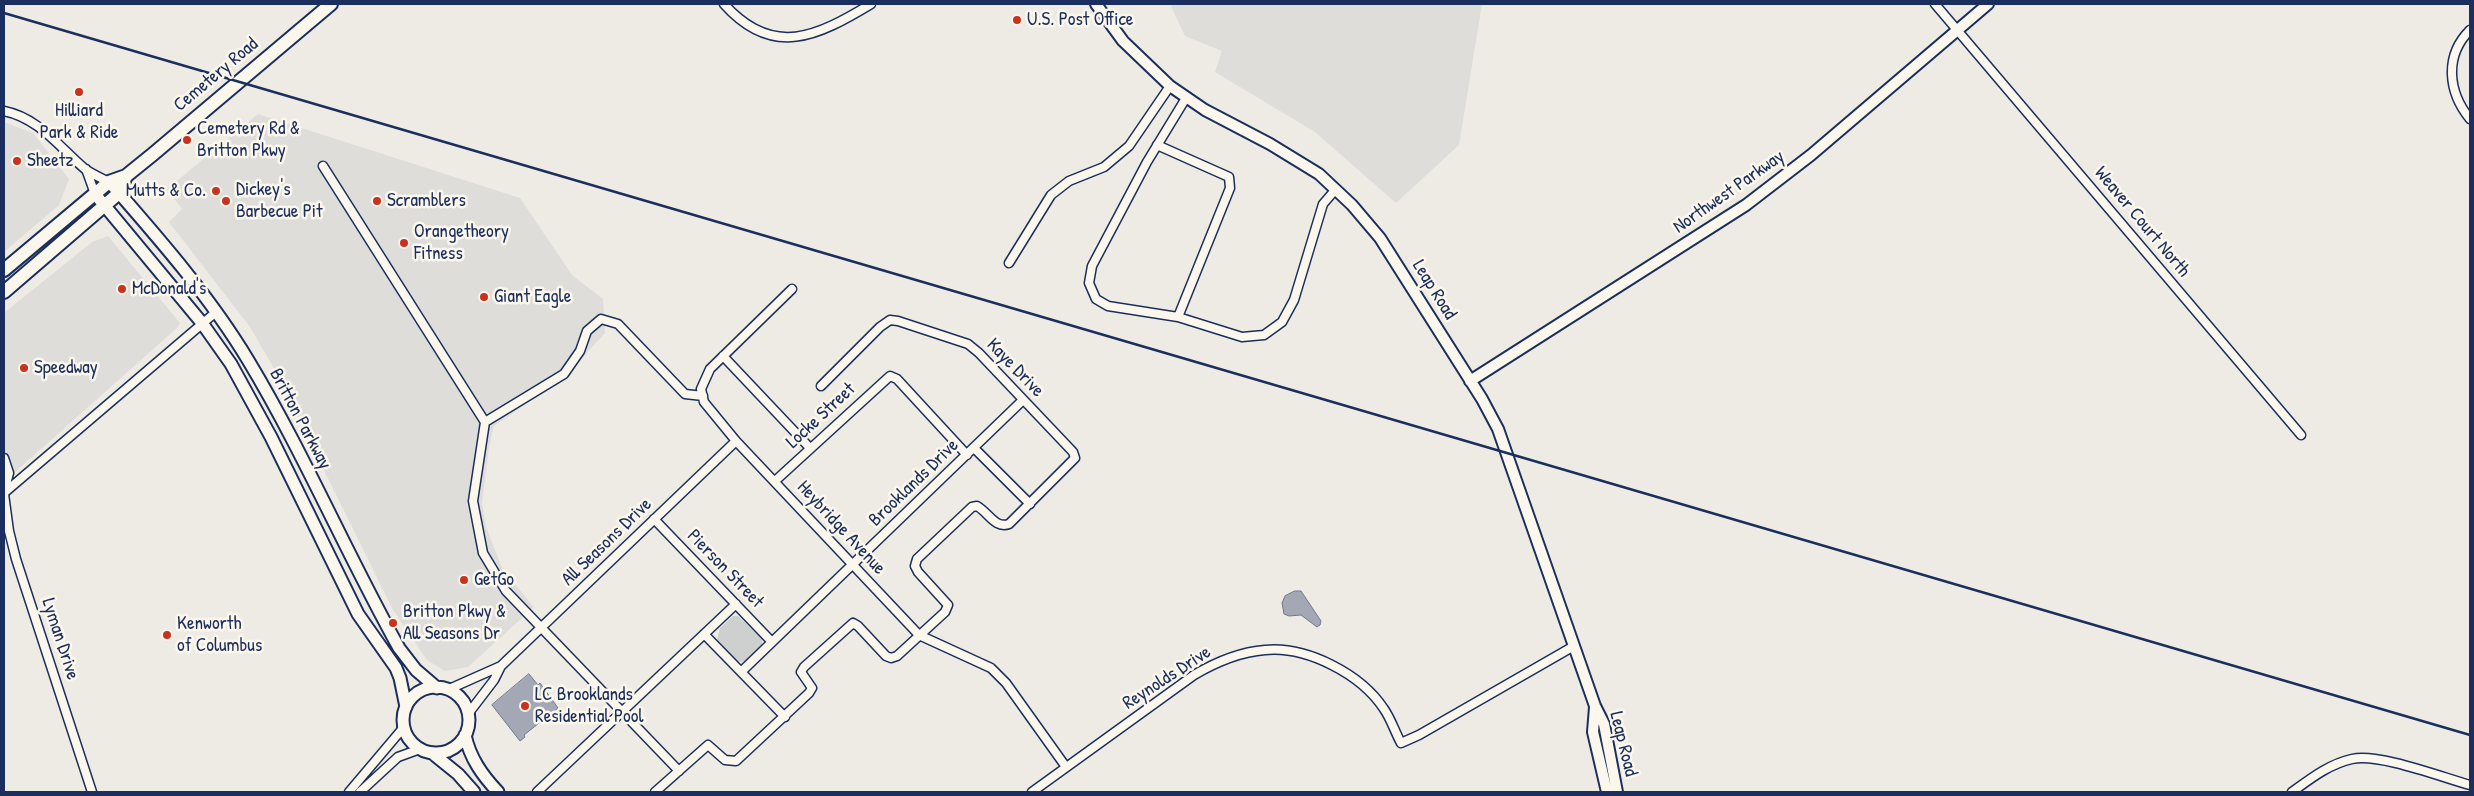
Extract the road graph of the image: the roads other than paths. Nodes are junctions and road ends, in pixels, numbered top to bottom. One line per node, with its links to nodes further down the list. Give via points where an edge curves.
1 (331, 4): 16 (main road, Cemetery Road)
2 (724, 4): 3 (street, via 750,27 780,38 812,35)
3 (871, 4)
4 (1096, 4): 9 (street, Leap Road, via 1123,41)
5 (1935, 4): 7 (street, Weaver Court North)
6 (1988, 4): 7 (street, Northwest Parkway)
7 (1958, 30): 30 (street, Northwest Parkway, via 1746,205); 35 (street, Weaver Court North)
8 (2470, 30): 12 (street, via 2460,42 2453,61 2453,89)
9 (1170, 86): 10 (street, Leap Road); 22 (street, via 1129,146 1104,167 1070,181 1051,195)
10 (1186, 98): 13 (street); 18 (street, Leap Road, via 1297,159)
11 (4, 111): 15 (street, via 29,120)
12 (2470, 119)
13 (1157, 145): 27 (street, via 1229,177 1230,188); 27 (street, via 1092,266 1089,283 1096,300 1108,306)
14 (323, 166): 34 (street)
15 (86, 169): 17 (street); 20 (street)
16 (126, 176): 17 (main road, Cemetery Road); 19 (main road, Cemetery Road)
17 (109, 182): 19 (main road, Britton Parkway); 20 (main road, Cemetery Road)
18 (1336, 189): 27 (street, via 1323,204 1294,300 1282,322 1264,335 1242,337); 30 (street, Leap Road, via 1380,238)
19 (119, 193): 21 (main road, Cemetery Road); 26 (main road, Britton Parkway)
20 (95, 194): 21 (main road, Britton Parkway); 23 (main road, Cemetery Road)
21 (104, 207): 25 (main road, Cemetery Road); 28 (main road, Britton Parkway)
22 (1009, 263)
23 (4, 270)
24 (792, 289): 29 (street)
25 (4, 292)
26 (216, 312): 28 (street); 54 (main road, Britton Parkway, via 279,413 399,648 416,670)
27 (1178, 317)
28 (202, 323): 42 (street); 56 (main road, Britton Parkway, via 251,398 358,614 396,668)
29 (723, 356): 32 (street, via 703,381); 37 (street)
30 (1470, 381): 51 (street, Leap Road, via 1498,429)
31 (821, 386): 33 (street, Kaye Drive, via 890,320 968,344)
32 (703, 396): 34 (street, via 685,394 618,324 601,319 587,331 580,351 564,374); 36 (street, Heybridge Avenue, via 708,408)
33 (1023, 400): 38 (street, Brooklands Drive); 43 (street, Kaye Drive, via 1073,452 1075,458)
34 (485, 422): 47 (street, via 473,501 483,553 506,591)
35 (2301, 435)
36 (736, 441): 41 (street, Heybridge Avenue); 44 (street, All Seasons Drive)
37 (810, 448): 39 (street, Locke Street, via 890,376 897,379); 41 (street, Locke Street)
38 (974, 448): 39 (street, Brooklands Drive); 43 (street)
39 (967, 455): 45 (street, Brooklands Drive)
40 (4, 458): 42 (street, Lyman Drive, via 9,472)
41 (775, 481): 45 (street, Heybridge Avenue)
42 (4, 493): 67 (street, Lyman Drive, via 16,559)
43 (1030, 504): 49 (street, via 1003,526 982,508 972,507 916,559 918,572 948,605 945,612)
44 (654, 519): 46 (street, Pierson Street); 47 (street, All Seasons Drive)
45 (853, 566): 49 (street, Heybridge Avenue); 50 (street, Brooklands Drive)
46 (736, 604): 48 (street); 50 (street, Pierson Street)
47 (543, 626): 52 (street, All Seasons Drive); 57 (street)
48 (704, 634): 53 (street); 57 (street)
49 (919, 635): 59 (street, via 891,658 852,623 804,667 801,672 812,688); 64 (street, Heybridge Avenue, via 991,668 1006,682)
50 (772, 642): 53 (street, Brooklands Drive)
51 (1574, 646): 55 (street, Leap Road); 64 (street, Reynolds Drive, via 1401,743 1384,708 1353,678 1335,667 1296,653 1274,650 1234,656 1213,663 1194,675)
52 (501, 666): 54 (street, All Seasons Drive); 58 (street, All Seasons Drive)
53 (741, 672): 59 (street)
54 (442, 689): 56 (main road, via 418,693); 58 (main road, via 457,695)
55 (1595, 706): 75 (street, Leap Road, via 1594,732); 76 (street, Leap Road, via 1604,724)
56 (406, 707): 60 (main road)
57 (623, 711): 65 (street); 72 (street)
58 (468, 714): 61 (main road)
59 (785, 717): 65 (street, via 736,761 725,760 708,745)
60 (404, 727): 62 (main road, via 413,744); 68 (street)
61 (465, 735): 63 (main road, via 455,747); 71 (main road, via 477,766)
62 (420, 749): 63 (main road); 69 (street, via 398,757)
63 (432, 753): 70 (main road)
64 (1066, 767): 74 (street, Reynolds Drive)
65 (679, 771): 73 (street)
66 (2470, 785): 77 (street, via 2370,758 2341,762)
67 (92, 792)
68 (349, 792)
69 (360, 792)
70 (474, 792)
71 (498, 792)
72 (537, 792)
73 (655, 792)
74 (1032, 792)
75 (1607, 792)
76 (1617, 792)
77 (2292, 792)

